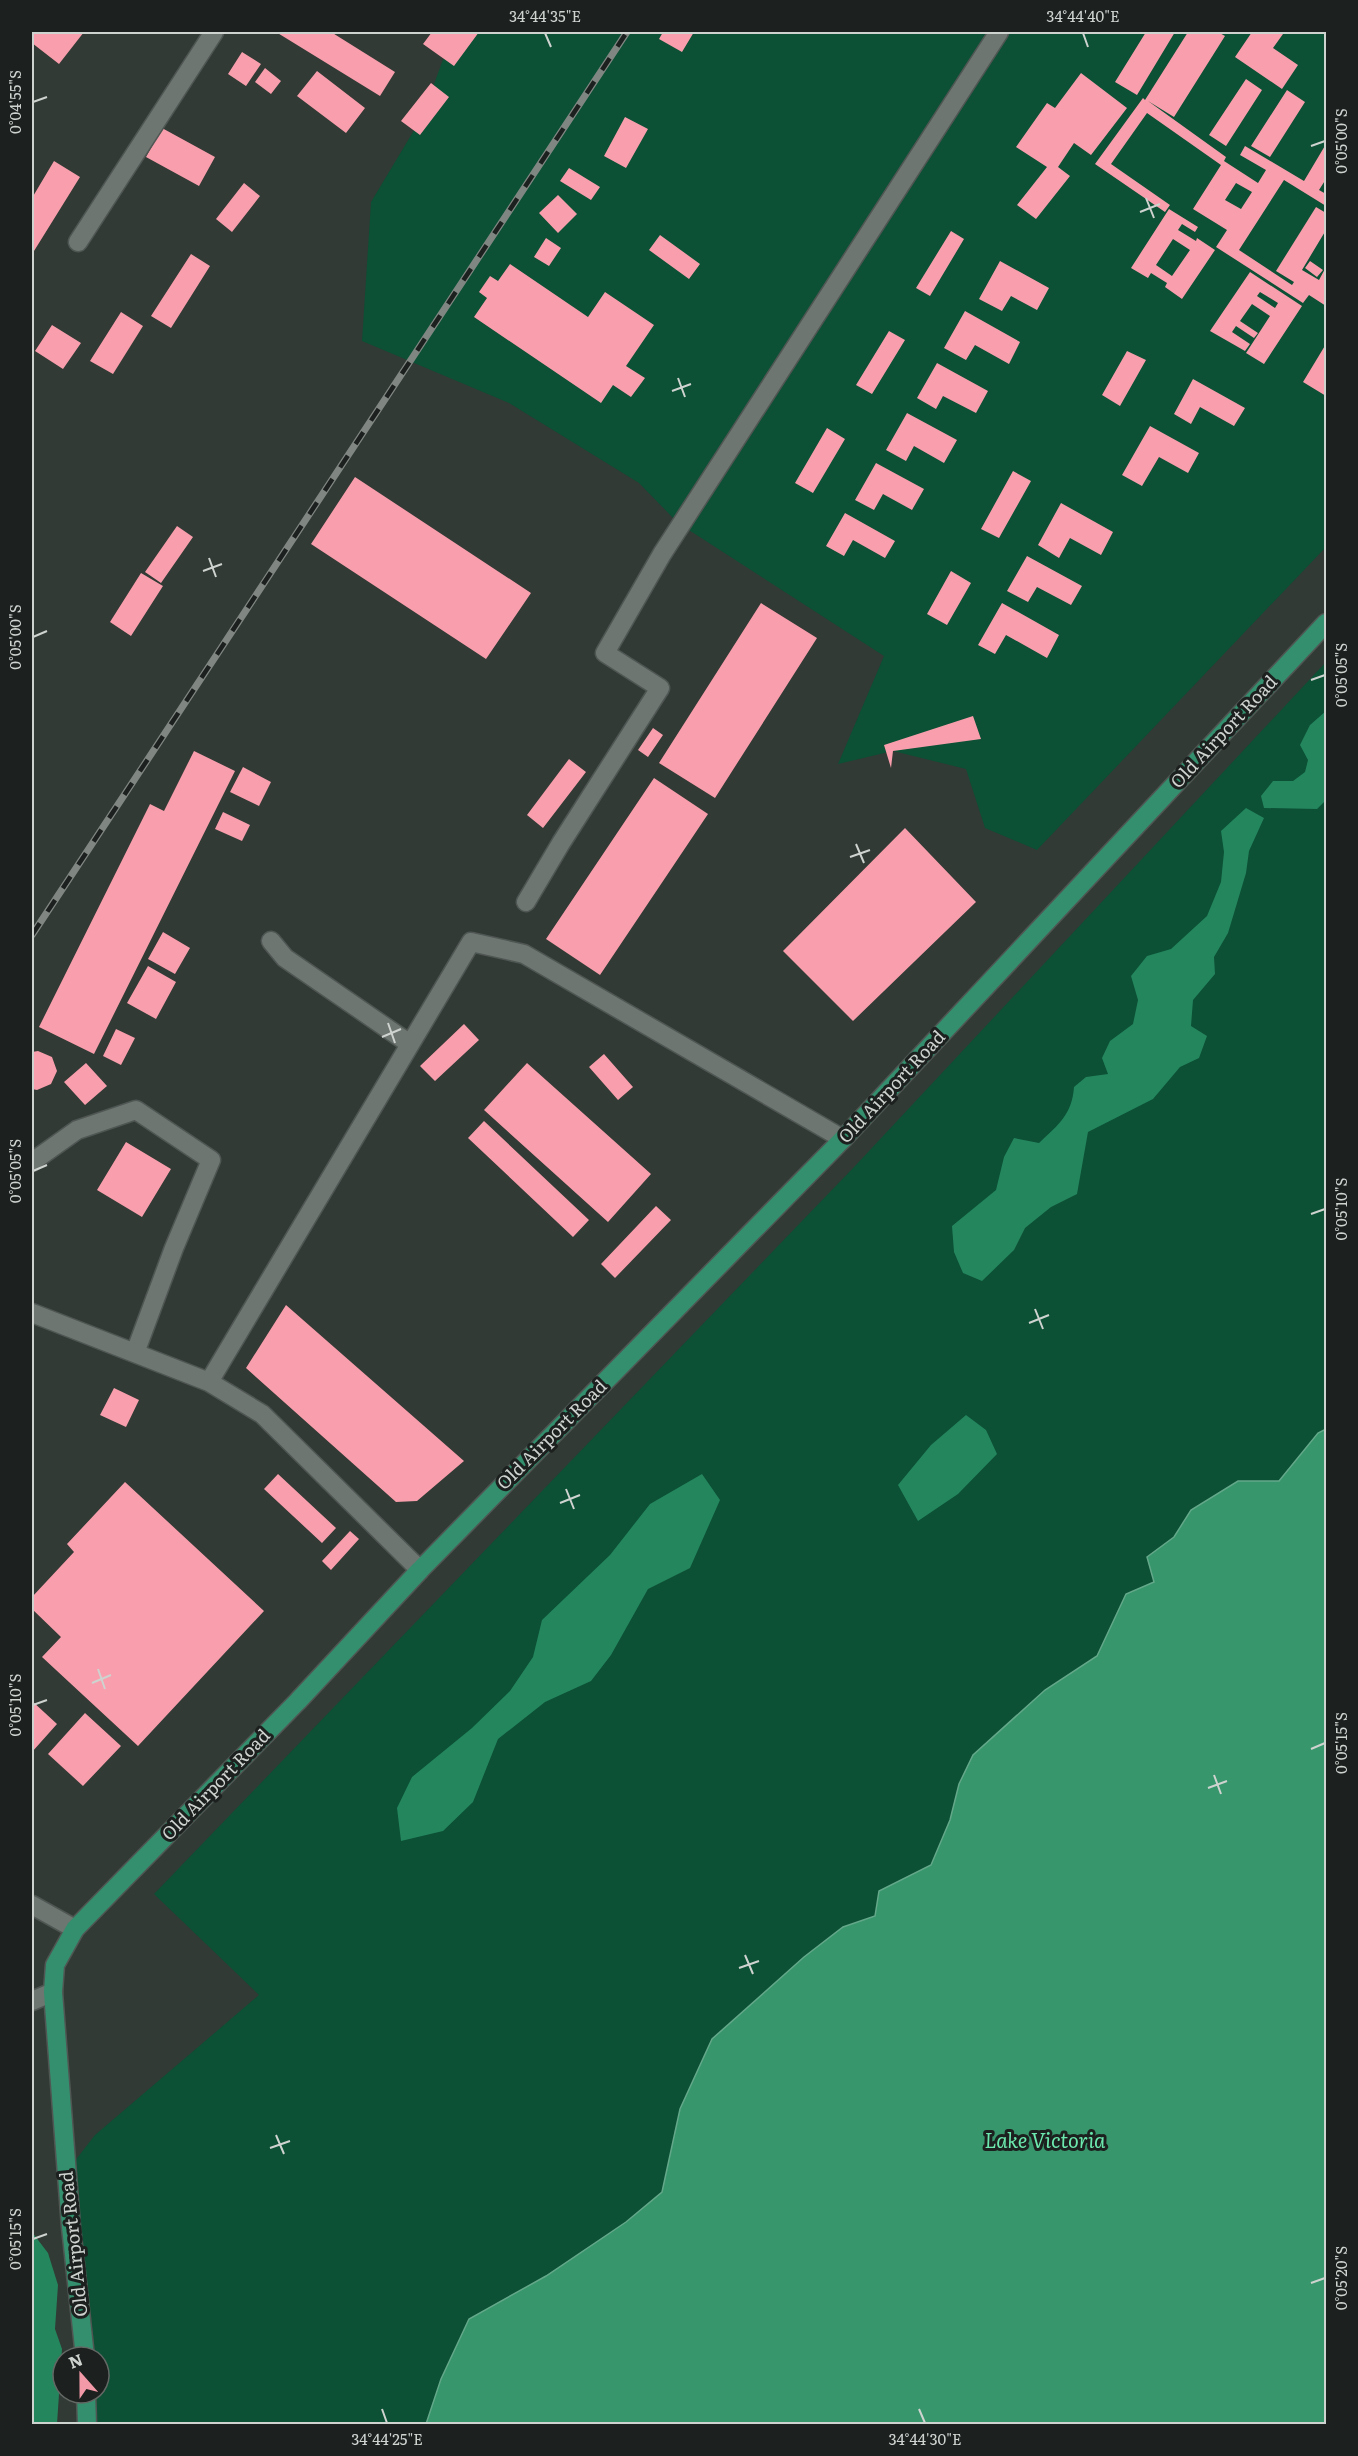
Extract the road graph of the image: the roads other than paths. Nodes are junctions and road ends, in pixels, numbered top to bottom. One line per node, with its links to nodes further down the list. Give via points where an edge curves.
1 (214, 32): 3 (street)
2 (999, 32): 5 (street, via 662,554 605,653 660,688)
3 (78, 242)
4 (1326, 623): 8 (main road, Old Airport Road)
5 (526, 902)
6 (272, 942): 7 (street, via 285,958)
7 (410, 1044): 8 (street, via 471,942 482,944 524,954); 12 (street)
8 (843, 1139): 13 (main road, Old Airport Road)
9 (32, 1162): 11 (street, via 77,1130 136,1110 211,1160)
10 (32, 1313): 11 (street)
11 (135, 1353): 12 (street)
12 (209, 1382): 13 (street, via 262,1414)
13 (420, 1570): 15 (main road, Old Airport Road)
14 (32, 1905): 15 (street)
15 (75, 1929): 16 (main road, Old Airport Road, via 55,1965)
16 (53, 1992): 17 (street); 18 (main road, Old Airport Road)
17 (32, 2001)
18 (84, 2345)
19 (86, 2405): 20 (main road)
20 (87, 2424)

